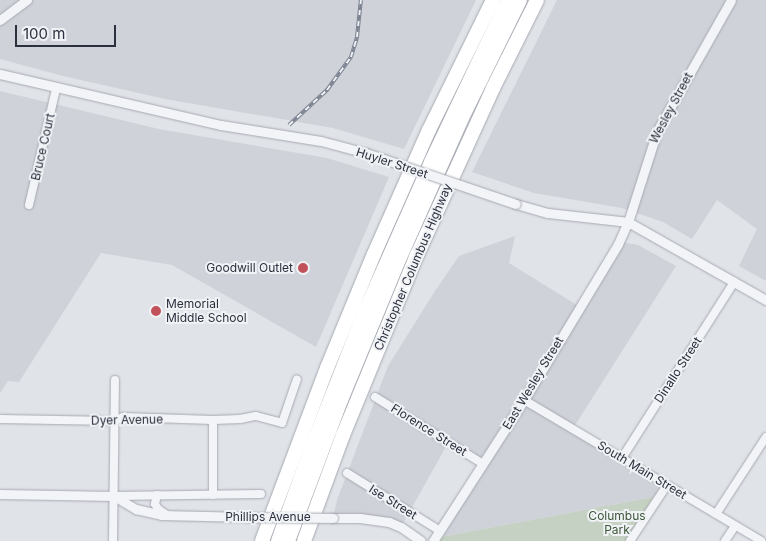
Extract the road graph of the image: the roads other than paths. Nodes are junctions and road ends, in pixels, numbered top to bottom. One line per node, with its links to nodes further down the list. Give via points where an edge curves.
1 (27, 0): 7 (street)
2 (493, 0): 36 (highway, via 429,130 374,254)
3 (508, 0): 37 (highway, Christopher Columbus Highway, via 430,162 381,274)
4 (520, 0): 38 (highway, Christopher Columbus Highway, via 462,118 390,278)
5 (537, 0): 39 (highway, Christopher Columbus Highway, via 417,254)
6 (731, 0): 11 (street, Wesley Street, via 657,131)
7 (0, 20)
8 (0, 74): 9 (street, Huyler Street)
9 (56, 89): 10 (street, Bruce Court); 11 (street, Huyler Street, bridge, via 221,125 321,141 548,213)
10 (29, 205)
11 (628, 222): 12 (street, Huyler Street); 17 (street, East Wesley Street)
12 (734, 282): 13 (street, Huyler Street); 22 (street, Dinallo Street)
13 (766, 300)
14 (115, 380): 20 (street)
15 (297, 380): 19 (street, Dyer Avenue, via 282,423 262,416)
16 (375, 397): 23 (street, Florence Street)
17 (524, 400): 22 (street, South Main Street); 23 (street, East Wesley Street)
18 (0, 419): 20 (street, Dyer Avenue)
19 (213, 420): 20 (street, Dyer Avenue, via 123,418); 29 (street)
20 (114, 421): 30 (street)
21 (766, 437): 31 (street)
22 (622, 458): 25 (street, South Main Street)
23 (483, 464): 34 (street, East Wesley Street)
24 (347, 473): 34 (street, Ise Street)
25 (667, 485): 31 (street, South Main Street); 42 (street)
26 (0, 494): 30 (street, Phillips Avenue)
27 (261, 494): 29 (street, Phillips Avenue)
28 (157, 495): 29 (street, Phillips Avenue); 30 (street, Phillips Avenue); 32 (street, via 154,504)
29 (213, 495)
30 (114, 496): 32 (street, Phillips Avenue, via 136,509); 35 (street)
31 (716, 514): 33 (street, South Main Street)
32 (171, 517): 40 (street, Phillips Avenue, bridge, via 360,518 389,522)
33 (735, 526): 43 (street); 44 (street, South Main Street)
34 (440, 531): 41 (street, East Wesley Street)
35 (113, 541)
36 (262, 541)
37 (278, 541)
38 (288, 541)
39 (304, 541)
40 (421, 541)
41 (433, 541)
42 (630, 541)
43 (725, 541)
44 (761, 541)

